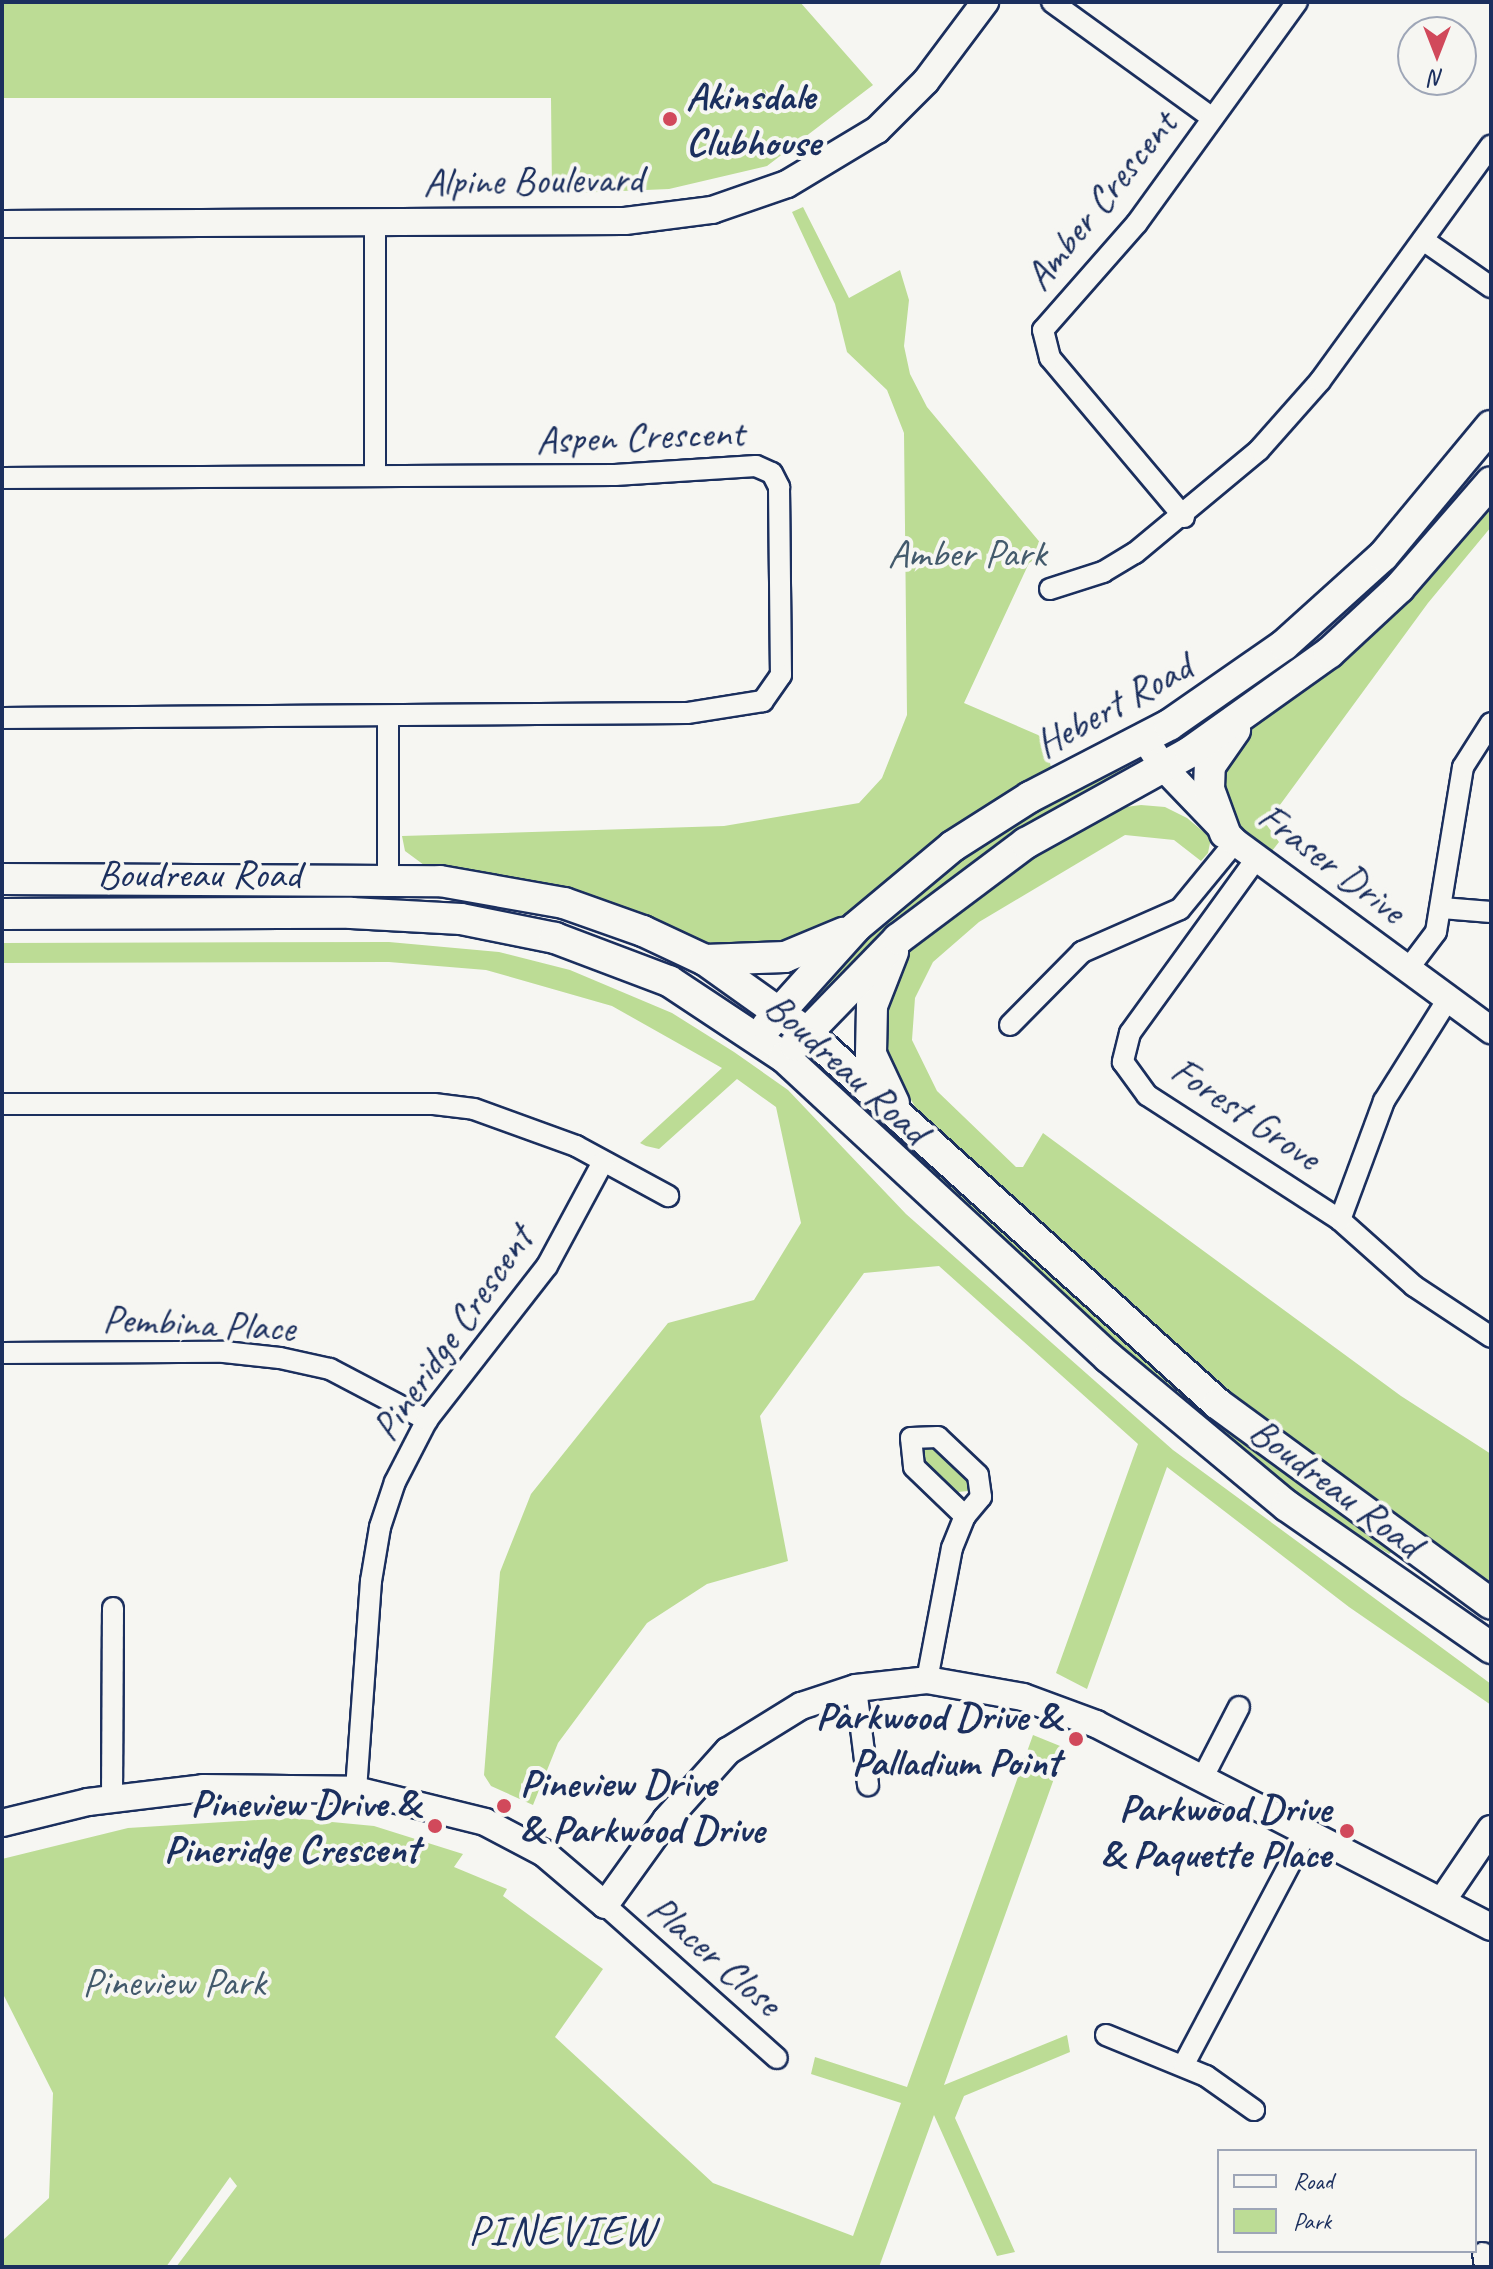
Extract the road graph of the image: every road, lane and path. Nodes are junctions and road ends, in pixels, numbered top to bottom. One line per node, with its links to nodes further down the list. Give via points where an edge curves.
1 (985, 2): 6 (street, Alpine Boulevard, via 926,81 877,130 837,158 766,193 654,219)
2 (1052, 2): 4 (street, Amber Crescent)
3 (1297, 2): 4 (street, Amber Crescent)
4 (1212, 118): 14 (street, Amber Crescent, via 1124,240 1054,314 1043,338 1057,367)
5 (1491, 146): 8 (street)
6 (375, 222): 7 (street, Alpine Boulevard); 11 (street)
7 (2, 224)
8 (1423, 240): 9 (street); 14 (street, via 1279,430)
9 (1491, 287)
10 (1491, 426): 20 (main road, Hebert Road, via 1383,556 1329,606 1228,687)
11 (375, 476): 12 (street, Aspen Crescent); 17 (street, Aspen Crescent, via 639,474 746,465 772,473 780,494 781,675 763,701 661,715)
12 (2, 478)
13 (1491, 482): 16 (main road, Hebert Road, via 1399,588)
14 (1184, 517): 15 (street, via 1103,572)
15 (1050, 589)
16 (1260, 707): 21 (main road, Hebert Road); 22 (main road, via 1224,741 1210,766 1209,789)
17 (388, 717): 18 (street, Aspen Crescent); 24 (street)
18 (2, 718)
19 (1491, 723): 26 (street, via 1463,767)
20 (1145, 739): 21 (street, Fraser Drive); 29 (main road, Hebert Road, via 990,819)
21 (1164, 768): 22 (street, Fraser Drive); 30 (main road, Hebert Road, via 1026,843)
22 (1230, 838): 23 (street, Fraser Drive); 35 (street, via 1180,909 1082,952)
23 (1256, 859): 32 (street, Fraser Drive); 44 (street, Forest Grove, via 1130,1033 1123,1062 1147,1095)
24 (388, 878): 25 (main road, Boudreau Road); 31 (main road, Boudreau Road, via 486,886 564,903)
25 (2, 879)
26 (1442, 908): 27 (street); 32 (street, via 1436,932)
27 (1491, 912)
28 (2, 914): 38 (main road, Boudreau Road, via 351,913 461,919 555,938 631,964 701,998)
29 (856, 927): 31 (main road, via 785,957); 34 (main road, Hebert Road)
30 (898, 939): 37 (main road, Hebert Road); 41 (main road, via 872,1006 871,1054)
31 (705, 960): 34 (main road, Boudreau Road)
32 (1408, 969): 33 (street, Fraser Drive)
33 (1448, 999): 36 (street, Fraser Drive); 44 (street, via 1384,1101)
34 (780, 1009): 37 (main road, Boudreau Road); 38 (main road, Hebert Road)
35 (1010, 1025)
36 (1491, 1030)
37 (806, 1032): 39 (main road, Hebert Road); 41 (main road, Boudreau Road)
38 (759, 1037): 39 (main road, Boudreau Road)
39 (784, 1057): 51 (main road, Boudreau Road, via 1129,1374 1287,1506)
40 (2, 1104): 42 (street, via 434,1104 516,1121)
41 (900, 1115): 49 (main road, Boudreau Road, via 1218,1404)
42 (603, 1162): 43 (street); 47 (street, Pineridge Crescent, via 547,1266)
43 (668, 1196)
44 (1340, 1220): 45 (street, Forest Grove, via 1414,1286)
45 (1491, 1337)
46 (2, 1353): 47 (street, Pembina Place, via 224,1352 280,1358 330,1369)
47 (427, 1420): 57 (street, Pineridge Crescent, via 395,1482 380,1527)
48 (965, 1516): 52 (street, via 952,1548)
49 (1491, 1604)
50 (113, 1608): 58 (street)
51 (1491, 1648)
52 (927, 1680): 53 (street); 55 (street, via 1048,1705)
53 (856, 1688): 56 (street); 63 (street, via 801,1706 728,1751 666,1820)
54 (1239, 1707): 55 (street)
55 (1202, 1779): 61 (street)
56 (868, 1785)
57 (356, 1790): 58 (street, via 203,1788); 63 (street, via 485,1822 544,1853)
58 (112, 1798): 59 (street)
59 (2, 1823)
60 (1491, 1829): 62 (street)
61 (1305, 1835): 62 (street); 67 (street)
62 (1442, 1901): 64 (street)
63 (605, 1905): 66 (street, Placer Close)
64 (1491, 1927)
65 (1106, 2035): 67 (street)
66 (777, 2058)
67 (1184, 2064): 68 (street)
68 (1254, 2110)

